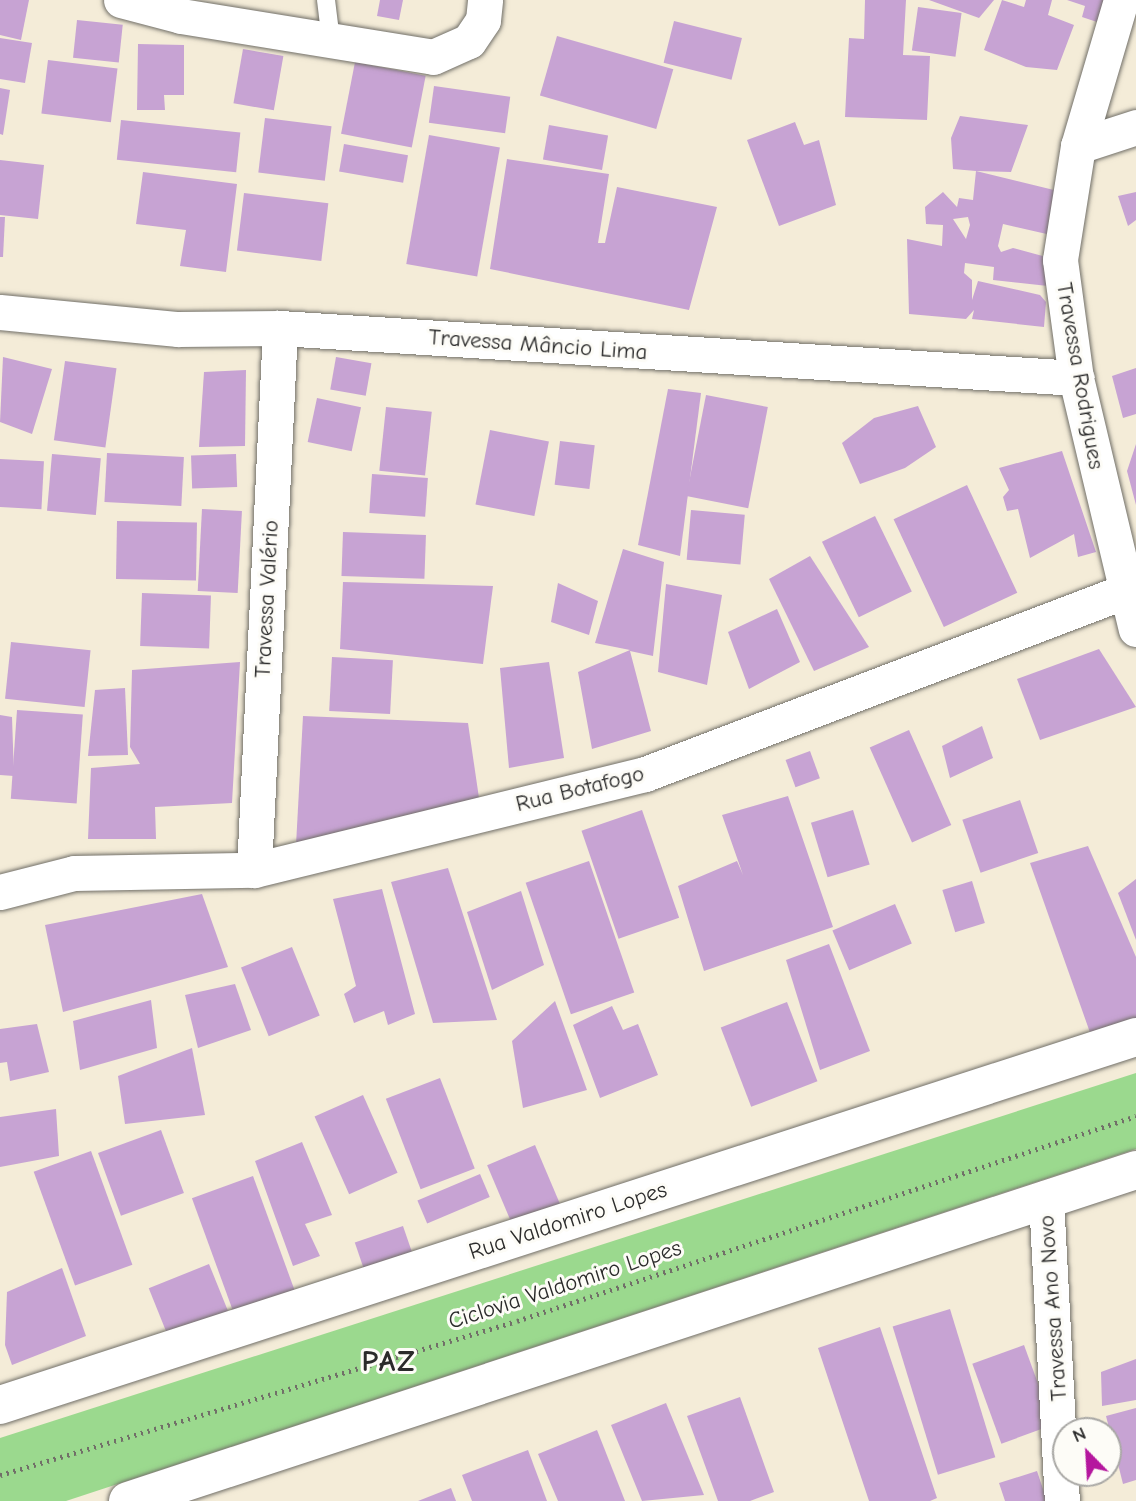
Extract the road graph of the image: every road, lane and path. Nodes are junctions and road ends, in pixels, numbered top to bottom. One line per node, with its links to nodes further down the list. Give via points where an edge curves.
1 (121, 0): 5 (street)
2 (326, 0): 5 (lane)
3 (485, 0): 5 (street, via 483,20 454,53 433,57)
4 (1121, 0): 7 (street, Travessa Rodrigues)
5 (331, 41)
6 (1136, 127): 7 (street)
7 (1078, 146): 10 (street, Travessa Rodrigues, via 1060,260)
8 (0, 312): 9 (street, Travessa Mâncio Lima, via 178,329)
9 (280, 328): 10 (street, Travessa Mâncio Lima); 13 (street, Travessa Valério)
10 (1076, 378): 11 (street, Travessa Rodrigues)
11 (1130, 590): 12 (street, Travessa Rodrigues); 13 (street, Rua Botafogo, via 645,774)
12 (1136, 629)
13 (254, 870): 14 (street, Rua Botafogo, via 74,873)
14 (0, 892)
15 (1136, 1037): 19 (street, Rua Valdomiro Lopes)
16 (1136, 1116): 20 (path, Ciclovia Valdomiro Lopes, via 517,1321)
17 (1136, 1170): 18 (street)
18 (1046, 1198): 21 (street); 22 (street, Travessa Ano Novo)
19 (0, 1405)
20 (0, 1475)
21 (128, 1501)
22 (1062, 1501)

